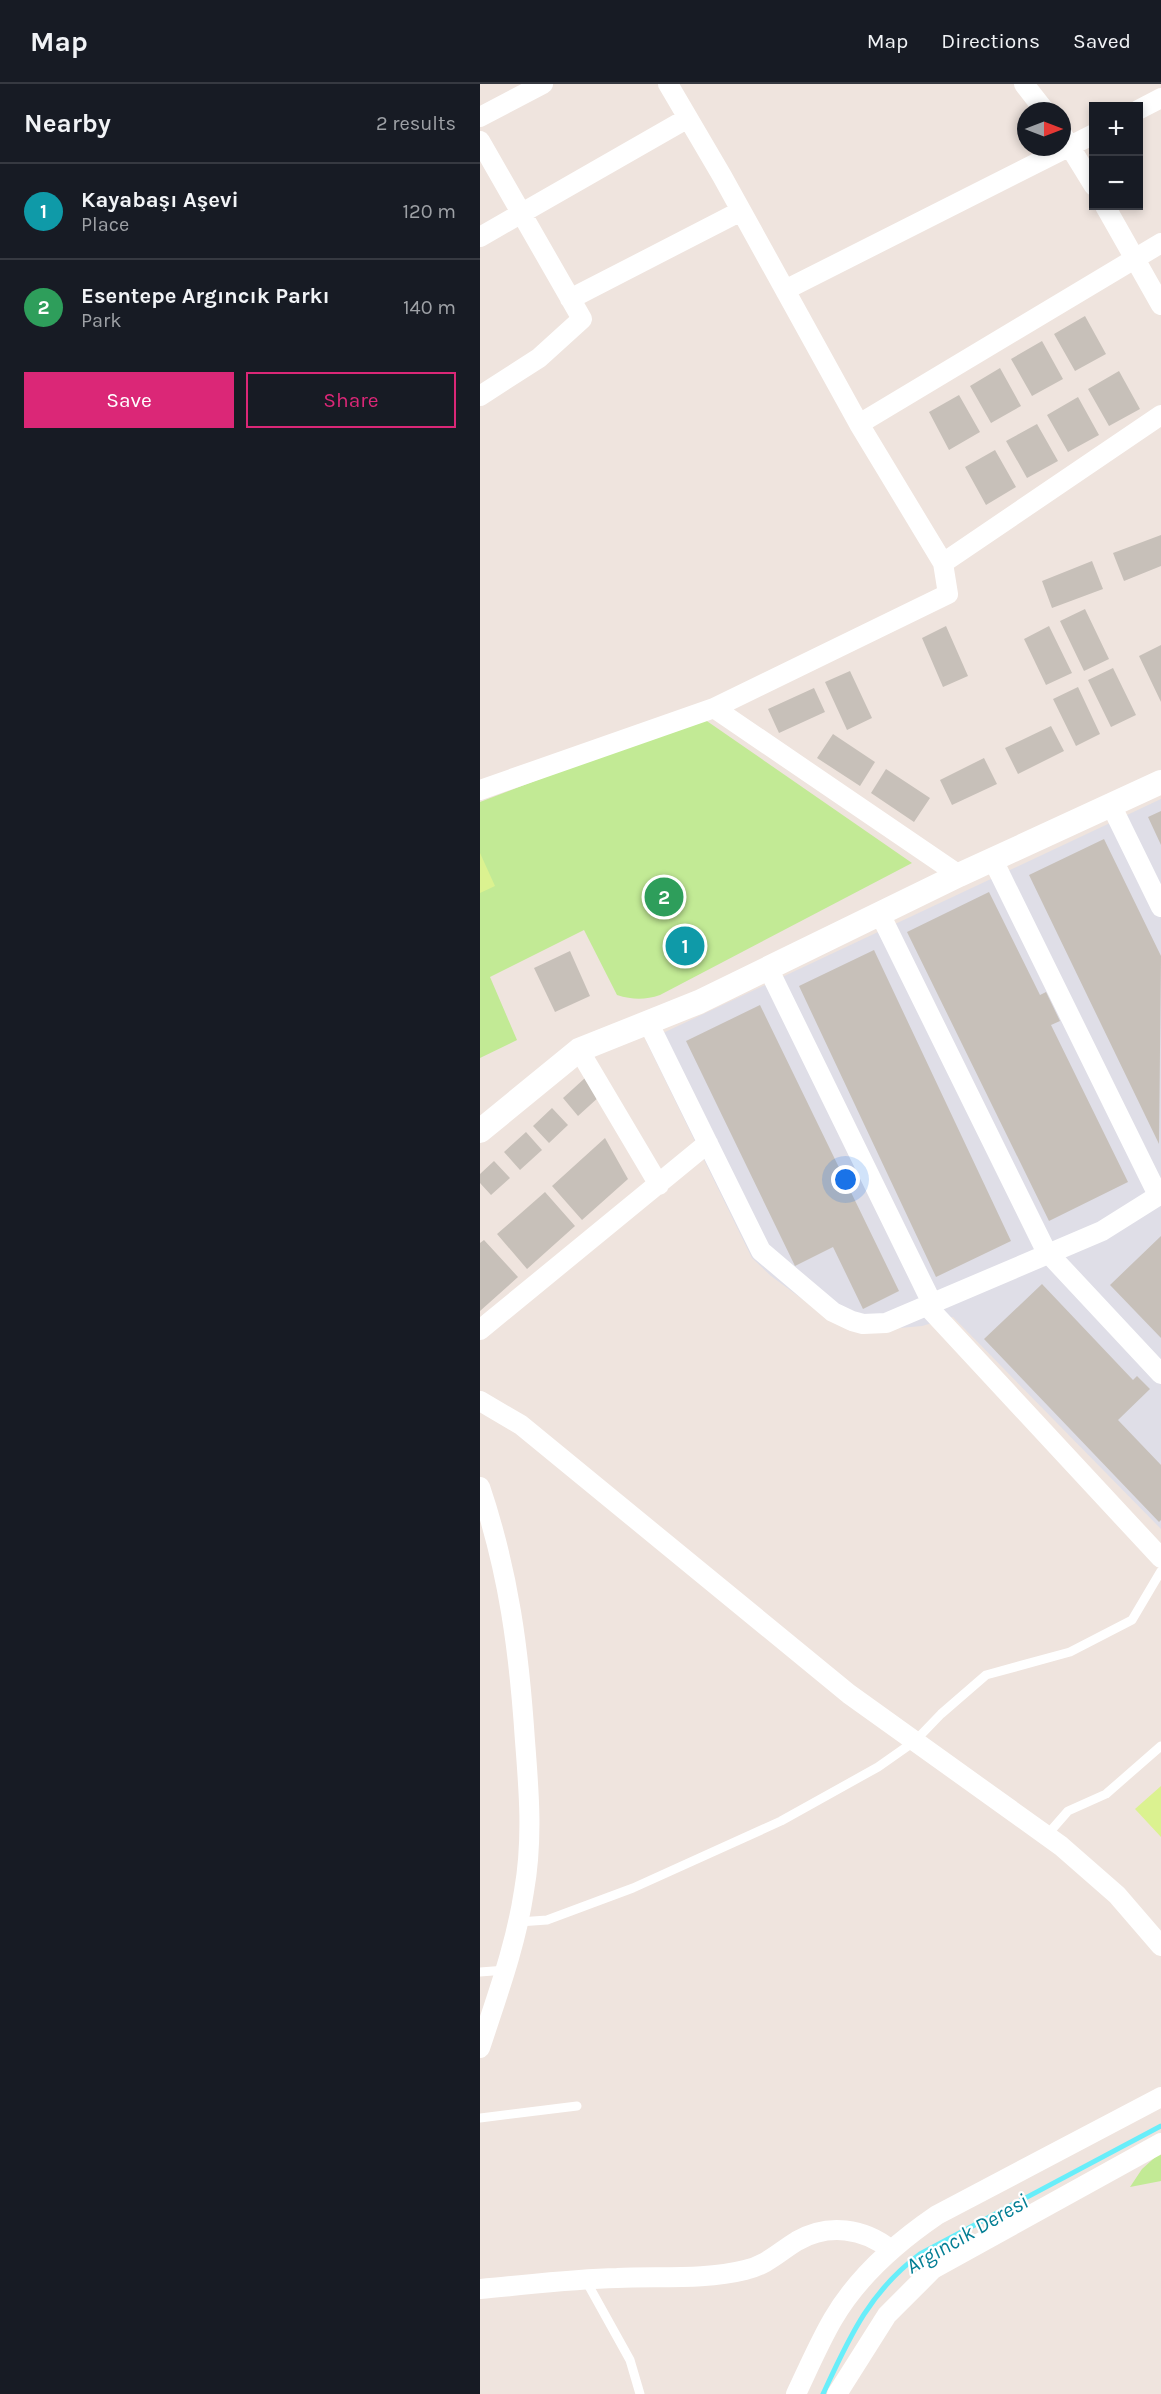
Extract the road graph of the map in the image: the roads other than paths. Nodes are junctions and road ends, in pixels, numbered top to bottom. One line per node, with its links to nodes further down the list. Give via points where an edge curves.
1 (543, 84): 7 (street)
2 (668, 84): 8 (street)
3 (1024, 84): 5 (street)
4 (1161, 98): 6 (street)
5 (1038, 102)
6 (1143, 107)
7 (480, 117)
8 (688, 118): 16 (street); 17 (street)
9 (1089, 135): 10 (street)
10 (1071, 139)
11 (480, 141): 17 (street)
12 (1071, 148): 14 (street)
13 (1036, 156): 21 (street)
14 (1089, 178)
15 (1107, 210): 20 (street)
16 (741, 211): 21 (street); 22 (street)
17 (521, 213): 18 (street); 22 (street)
18 (480, 237)
19 (1161, 243): 20 (street)
20 (1135, 260): 23 (street); 26 (street)
21 (785, 290): 26 (street)
22 (570, 299): 24 (street, via 582,319 539,357)
23 (1161, 305)
24 (480, 396)
25 (1161, 415): 27 (street)
26 (858, 424): 27 (street)
27 (943, 563): 28 (street, via 948,594)
28 (714, 708): 30 (street); 33 (street)
29 (1161, 782): 31 (street)
30 (480, 790)
31 (1111, 805): 32 (street); 34 (street)
32 (993, 860): 33 (street); 42 (street)
33 (959, 875): 35 (street)
34 (1161, 907)
35 (880, 914): 36 (street); 43 (street)
36 (768, 968): 37 (street); 44 (street)
37 (648, 1022): 38 (street); 40 (street)
38 (579, 1050): 39 (street); 41 (street)
39 (480, 1131)
40 (708, 1143): 41 (street); 44 (street, via 761,1251 833,1312 852,1322 874,1324)
41 (658, 1185): 45 (street)
42 (1160, 1195): 43 (street, via 1102,1231)
43 (1048, 1254): 44 (street); 46 (street)
44 (930, 1305): 49 (street)
45 (480, 1330)
46 (1161, 1374)
47 (480, 1401): 51 (street, via 521,1425 849,1694)
48 (480, 1487): 54 (street, via 500,1551 513,1615 523,1707 530,1821)
49 (1161, 1558)
50 (1161, 1571): 51 (lane, via 1132,1620 1070,1652 986,1676)
51 (915, 1741): 53 (street); 54 (lane, via 878,1767 781,1821 690,1864 547,1920)
52 (1161, 1746): 53 (lane, via 1106,1794 1068,1811)
53 (1047, 1835): 55 (street, via 1117,1895)
54 (519, 1922): 56 (street)
55 (1161, 1946)
56 (506, 1970): 57 (lane); 58 (street)
57 (480, 1972)
58 (480, 2048)
59 (1161, 2097): 63 (street, via 937,2216)
60 (577, 2106): 61 (lane)
61 (480, 2118)
62 (1161, 2143): 68 (street, via 933,2269 887,2315)
63 (891, 2250): 64 (street, via 861,2233 829,2231 808,2236 766,2263 743,2271); 67 (street, via 843,2303)
64 (585, 2279): 65 (street); 66 (lane, via 630,2360)
65 (480, 2289)
66 (640, 2394)
67 (796, 2394)
68 (837, 2394)

